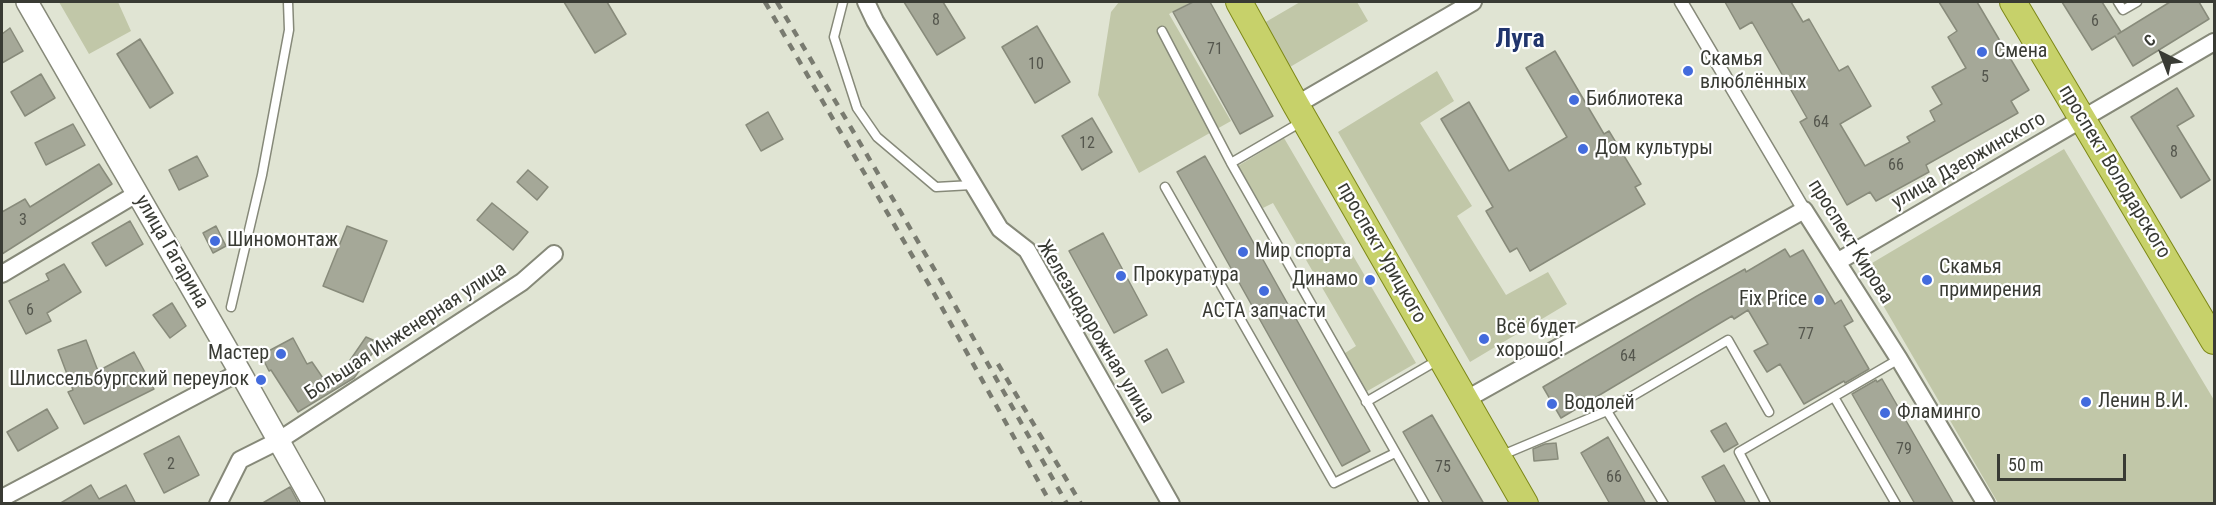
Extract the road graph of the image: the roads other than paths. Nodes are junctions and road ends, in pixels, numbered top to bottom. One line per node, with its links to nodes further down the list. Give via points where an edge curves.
1 (27, 2): 18 (street, улица Гагарина)
2 (288, 2): 23 (lane, via 288,30 266,153)
3 (843, 2): 16 (lane, via 834,37 857,108 877,137 936,187)
4 (866, 2): 16 (street, Железнодорожная улица)
5 (1239, 2): 13 (main road, проспект Урицкого)
6 (1473, 2): 13 (street)
7 (1681, 2): 19 (street, проспект Кирова)
8 (2013, 2): 14 (main road, проспект Володарского)
9 (2118, 2): 10 (lane, via 2123,10)
10 (2137, 2)
11 (1162, 31): 15 (lane)
12 (2214, 42): 14 (street, улица Дзержинского)
13 (1300, 112): 15 (lane); 25 (main road, проспект Урицкого)
14 (2083, 120): 21 (street, улица Дзержинского); 24 (main road, проспект Володарского)
15 (1230, 163): 30 (lane)
16 (972, 185): 39 (street, Железнодорожная улица, via 1000,229 1027,250)
17 (1165, 187): 34 (lane, via 1334,483)
18 (138, 193): 22 (street); 27 (street, улица Гагарина)
19 (1804, 210): 21 (street, проспект Кирова); 29 (street)
20 (554, 254): 33 (street, Большая Инженерная улица, via 522,282)
21 (1837, 262): 26 (street, проспект Кирова)
22 (2, 274)
23 (231, 307)
24 (2214, 342)
25 (1441, 358): 29 (main road, проспект Урицкого); 30 (lane)
26 (1899, 359): 28 (lane); 45 (street, проспект Кирова)
27 (240, 372): 33 (street, улица Гагарина); 36 (street)
28 (1833, 397): 43 (lane, via 1739,452); 44 (lane)
29 (1465, 400): 35 (main road, проспект Урицкого)
30 (1366, 402): 34 (lane)
31 (1608, 411): 32 (lane, via 1728,340); 35 (lane); 42 (lane)
32 (1770, 412)
33 (278, 441): 37 (street, Большая Инженерная улица, via 240,460); 38 (street, улица Гагарина)
34 (1395, 453): 40 (lane)
35 (1498, 457): 41 (main road, проспект Урицкого)
36 (2, 498)
37 (218, 504)
38 (314, 504)
39 (1171, 504)
40 (1425, 504)
41 (1525, 504)
42 (1664, 504)
43 (1766, 504)
44 (1896, 504)
45 (1986, 504)

